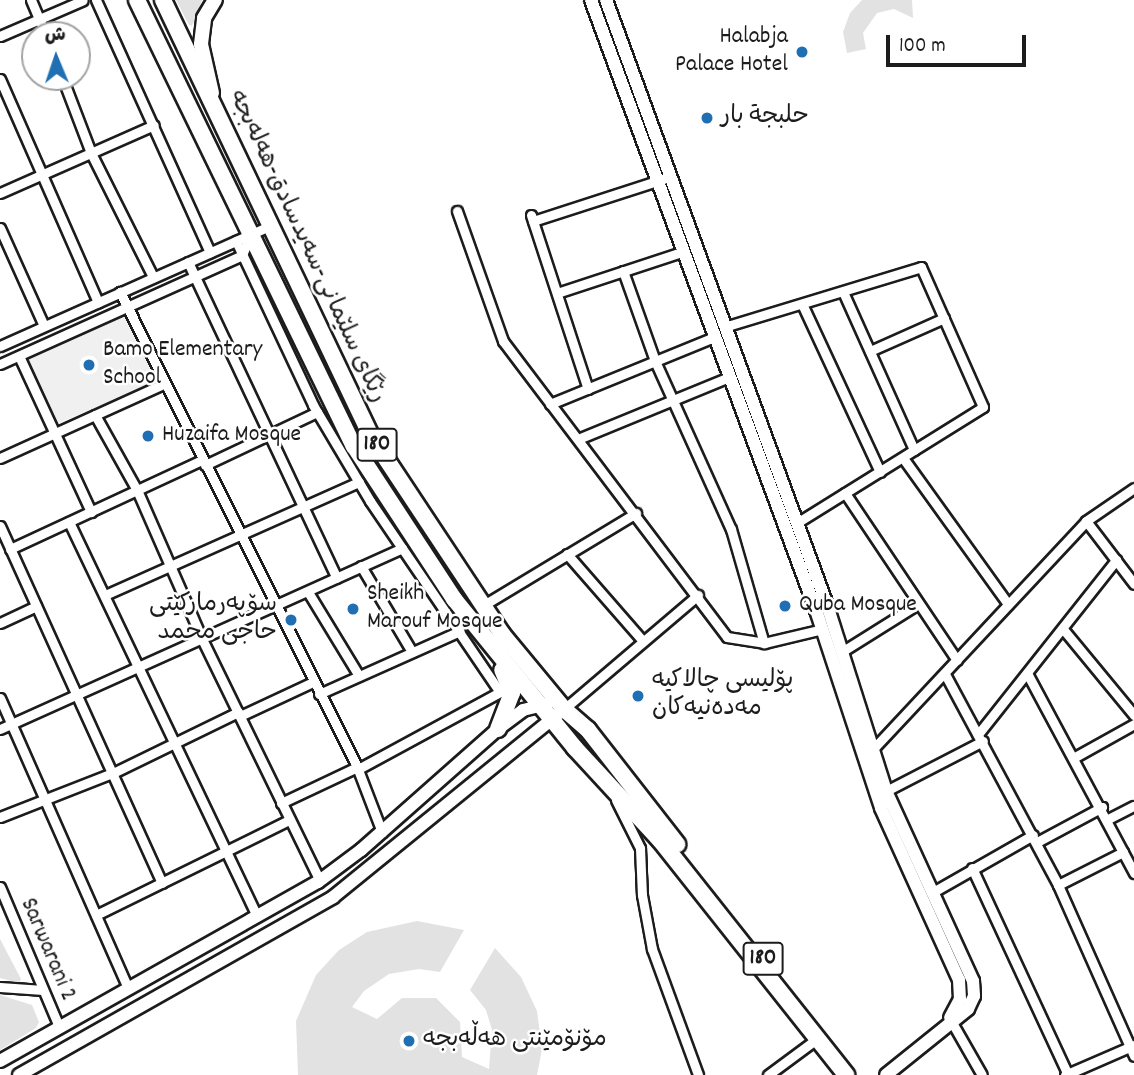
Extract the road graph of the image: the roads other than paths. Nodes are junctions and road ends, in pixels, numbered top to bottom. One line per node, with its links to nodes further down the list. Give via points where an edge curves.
1 (31, 0): 9 (street)
2 (83, 0): 9 (street)
3 (96, 0): 15 (street)
4 (137, 0): 23 (highway, رێگای سلێمانی-سەیدسادق-هەلەبجە / 180)
5 (163, 0): 14 (highway, رێگای سلێمانی-سەیدسادق-هەلەبجە / 180)
6 (215, 0): 14 (main road, via 204,18 201,44)
7 (592, 0): 13 (street)
8 (606, 0): 13 (street)
9 (40, 19): 10 (street)
10 (0, 36)
11 (0, 79): 18 (street)
12 (67, 91): 16 (street)
13 (631, 93): 17 (street)
14 (215, 108): 21 (highway, رێگای سلێمانی-سەیدسادق-هەلەبجە / 180)
15 (154, 125): 16 (street); 24 (street)
16 (91, 153): 18 (street); 29 (street)
17 (661, 173): 25 (street); 32 (street, via 532,218); 39 (street)
18 (41, 175): 19 (street); 34 (street)
19 (0, 193)
20 (457, 211): 50 (street, via 499,333)
21 (268, 226): 23 (street); 88 (highway, رێگای سلێمانی-سەیدسادق-هەلەبجە / 180, via 371,436)
22 (0, 229): 38 (street)
23 (243, 237): 24 (street); 26 (street); 26 (street); 90 (highway, رێگای سلێمانی-سەیدسادق-هەلەبجە / 180, via 354,446)
24 (211, 252): 27 (street)
25 (682, 252): 28 (street); 40 (street)
26 (242, 255): 30 (street); 51 (street)
27 (188, 262): 29 (street); 30 (street)
28 (623, 271): 32 (street); 44 (street)
29 (153, 277): 31 (street)
30 (195, 277): 36 (street); 55 (street)
31 (120, 292): 34 (street); 36 (street)
32 (557, 293): 48 (street)
33 (844, 294): 35 (street); 37 (street, via 921,267); 42 (street)
34 (98, 302): 38 (street)
35 (803, 306): 39 (street); 61 (street)
36 (127, 307): 43 (street); 47 (street)
37 (944, 318): 42 (street); 57 (street, via 983,407)
38 (44, 326): 41 (street)
39 (724, 327): 53 (street)
40 (714, 337): 44 (street); 46 (street)
41 (0, 346)
42 (870, 351): 57 (street)
43 (19, 356): 45 (street); 54 (street)
44 (655, 361): 48 (street); 49 (street)
45 (0, 364)
46 (729, 377): 49 (street); 53 (street)
47 (163, 384): 52 (street); 60 (street)
48 (588, 389): 50 (street)
49 (673, 400): 56 (street); 97 (street, via 731,529)
50 (550, 404): 56 (street)
51 (317, 412): 55 (street); 62 (street)
52 (95, 415): 54 (street); 64 (street)
53 (753, 423): 71 (street); 92 (street)
54 (54, 432): 58 (street); 67 (street)
55 (271, 434): 60 (street); 66 (street)
56 (578, 439): 68 (street)
57 (914, 450): 59 (street)
58 (0, 458)
59 (903, 458): 61 (street); 86 (street)
60 (203, 462): 64 (street); 73 (street)
61 (880, 472): 65 (street)
62 (359, 482): 66 (street); 74 (street)
63 (1134, 488): 69 (street)
64 (137, 490): 67 (street); 78 (street)
65 (845, 494): 71 (street); 85 (street)
66 (304, 507): 73 (street); 80 (street)
67 (90, 512): 70 (street)
68 (636, 513): 76 (street); 84 (street)
69 (1086, 521): 77 (street); 86 (street)
70 (69, 522): 75 (street); 83 (street)
71 (797, 523): 98 (street)
72 (0, 526): 75 (street)
73 (239, 535): 78 (street); 89 (street)
74 (402, 548): 79 (street); 94 (street)
75 (10, 549): 87 (street)
76 (568, 554): 88 (street); 96 (street)
77 (1116, 559): 81 (street); 93 (street)
78 (171, 566): 83 (street); 95 (street)
79 (361, 566): 80 (street); 99 (street)
80 (337, 578): 82 (street)
81 (1134, 584)
82 (308, 592): 89 (street); 104 (street)
83 (105, 595): 101 (street)
84 (698, 595): 96 (street); 97 (street, via 727,637)
85 (918, 604): 98 (street); 100 (street)
86 (1008, 604): 100 (street)
87 (36, 606): 91 (street); 107 (street)
88 (482, 606): 110 (highway, رێگای سلێمانی-سەیدسادق-هەلەبجە / 180)
89 (274, 607): 95 (street); 105 (street)
90 (465, 613): 109 (highway, رێگای سلێمانی-سەیدسادق-هەلەبجە / 180); 117 (highway, via 510,684 510,703)
91 (0, 623)
92 (823, 629): 97 (street); 112 (street)
93 (1063, 629): 103 (street); 113 (street)
94 (460, 631): 99 (street); 122 (street, via 500,692)
95 (202, 639): 101 (street); 111 (street)
96 (642, 640): 110 (street)
97 (764, 643)
98 (843, 651): 112 (street)
99 (412, 652): 104 (street)
100 (957, 660): 102 (street)
101 (140, 667): 107 (street); 119 (street)
102 (945, 674): 118 (street); 120 (street)
103 (1028, 675): 118 (street); 121 (street)
104 (359, 676): 106 (street)
105 (313, 682): 106 (street); 111 (street)
106 (319, 694): 122 (street)
107 (77, 695): 114 (street); 123 (street)
108 (0, 698): 114 (street)
109 (538, 703): 110 (highway, 180); 117 (street)
110 (562, 711): 124 (highway, 180); 148 (street, via 333,897); 154 (highway, رێگای سلێمانی-سەیدسادق-هەلەبجە / 180, via 588,730)
111 (239, 714): 119 (street); 127 (street)
112 (858, 715): 120 (street); 152 (street, via 881,808 959,980 960,999)
113 (1134, 715)
114 (12, 724): 116 (street); 126 (street)
115 (1134, 724): 121 (street)
116 (0, 729)
117 (498, 729): 133 (street)
118 (981, 737): 125 (street); 134 (street)
119 (177, 743): 123 (street); 135 (street)
120 (873, 749): 125 (street)
121 (1075, 757): 129 (street)
122 (358, 768): 127 (street); 133 (street)
123 (115, 772): 126 (street); 140 (street)
124 (606, 780): 154 (highway, 180); 158 (street, via 640,848 642,895 652,949)
125 (886, 791): 143 (street)
126 (45, 799): 130 (street); 145 (street)
127 (281, 803): 131 (street)
128 (1134, 806): 132 (street)
129 (1102, 807): 132 (street); 134 (street)
130 (0, 817)
131 (289, 820): 135 (street); 139 (street)
132 (1108, 820): 136 (street)
133 (382, 832): 139 (street)
134 (1035, 839): 137 (street); 141 (street)
135 (227, 852): 140 (street); 146 (street)
136 (1123, 852): 138 (street); 141 (street)
137 (972, 869): 143 (street); 164 (street)
138 (1134, 873)
139 (320, 881): 146 (street)
140 (162, 883): 145 (street)
141 (1058, 885): 155 (street)
142 (0, 887): 144 (street, Sarwarani 2)
143 (933, 892): 152 (street, via 973,981 974,996 968,1009)
144 (4, 907): 151 (street, Sarwarani 2)
145 (96, 915): 150 (street)
146 (257, 916): 147 (street)
147 (230, 931): 148 (street); 150 (street)
148 (240, 950): 157 (street)
149 (0, 987): 151 (street)
150 (128, 988): 153 (street)
151 (43, 990): 153 (street, Sarwarani 2)
152 (950, 1019): 162 (street); 163 (street)
153 (59, 1027): 156 (street)
154 (815, 1031): 159 (street); 160 (highway, 180); 161 (highway, 180)
155 (1133, 1049): 164 (street)
156 (0, 1061)
157 (19, 1075)
158 (698, 1075)
159 (768, 1075)
160 (846, 1075)
161 (856, 1075)
162 (886, 1075)
163 (982, 1075)
164 (1067, 1075)

